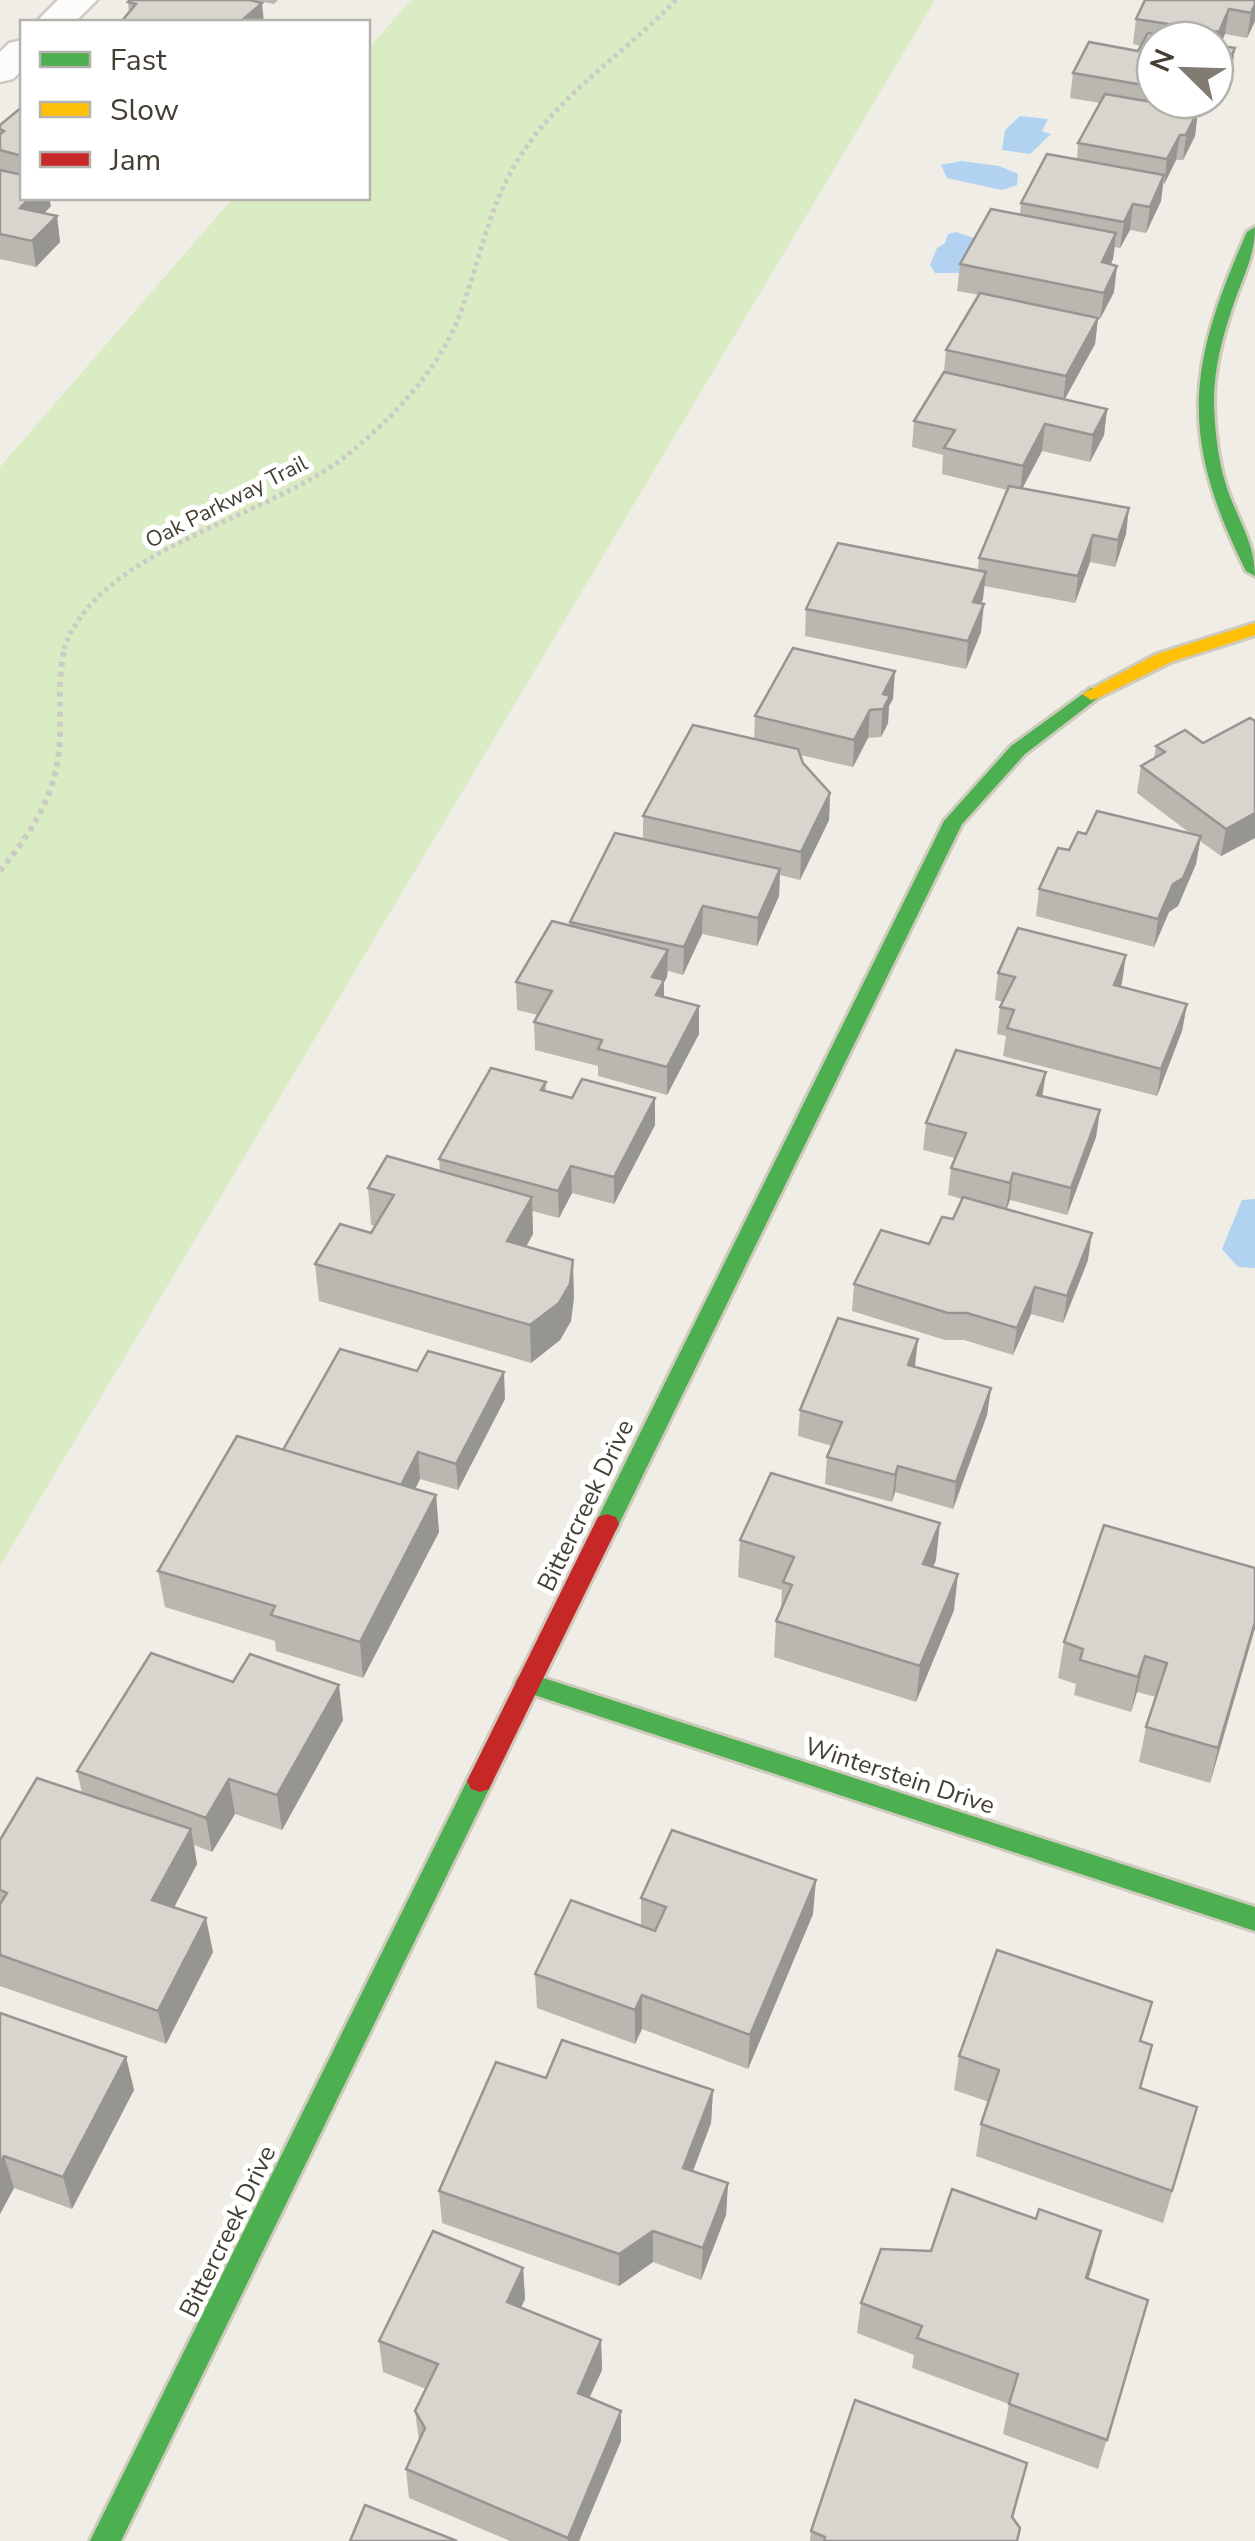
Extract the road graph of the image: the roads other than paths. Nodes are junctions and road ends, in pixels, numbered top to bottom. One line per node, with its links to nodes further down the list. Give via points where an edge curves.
1 (79, 0): 2 (street)
2 (56, 20)
3 (20, 52): 4 (street)
4 (0, 71)
5 (1255, 232): 6 (street, via 1225,294 1204,394 1224,506)
6 (1255, 571)
7 (1255, 629): 8 (street, Bittercreek Drive, via 1154,661 1093,692 1038,729 954,821)
8 (528, 1683): 9 (street, Winterstein Drive); 10 (street, Bittercreek Drive)
9 (1255, 1919)
10 (104, 2541)

